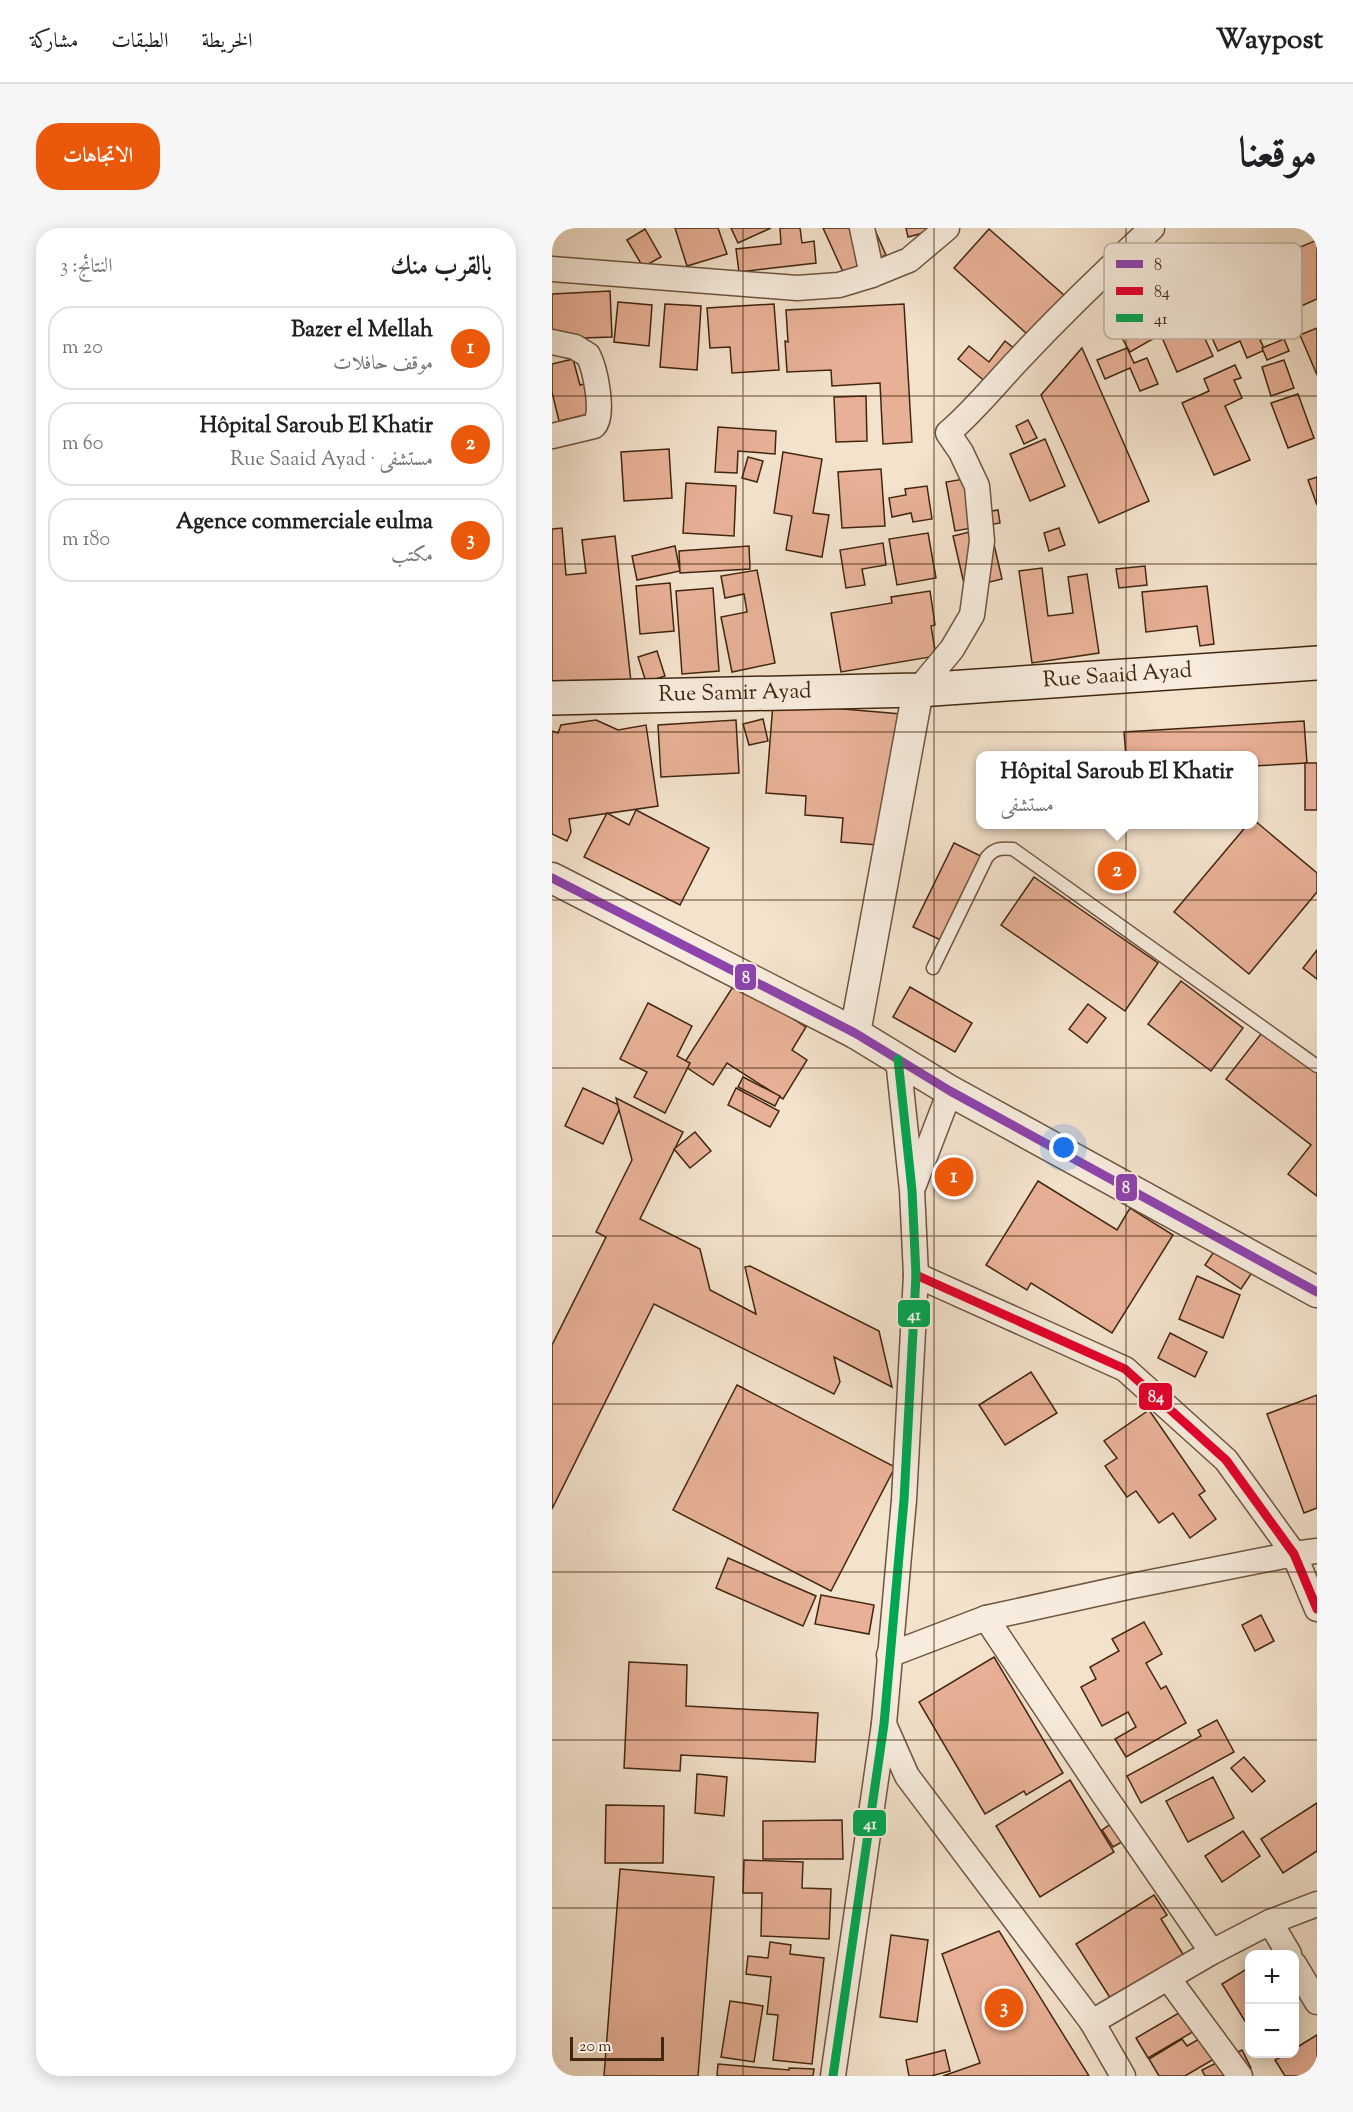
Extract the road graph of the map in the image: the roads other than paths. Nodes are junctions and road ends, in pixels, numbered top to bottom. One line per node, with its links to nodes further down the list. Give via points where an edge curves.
1 (862, 228): 7 (street)
2 (947, 228): 7 (street, via 909,260)
3 (1152, 228): 4 (street)
4 (1136, 243)
5 (552, 269): 7 (street, via 797,288 839,285)
6 (1104, 272): 11 (street, via 948,433 977,486 982,541 972,615 952,649)
7 (872, 275)
8 (552, 342): 9 (street, via 575,347 588,355 597,387 599,418 594,426)
9 (552, 436)
10 (1317, 663): 11 (main road, Rue Saaid Ayad)
11 (918, 690): 12 (main road, Rue Samir Ayad); 15 (street)
12 (552, 698)
13 (552, 878): 15 (street)
14 (933, 968): 17 (lane, via 987,857 993,850 1013,849)
15 (855, 1033): 16 (street)
16 (898, 1059): 18 (street); 19 (street)
17 (1317, 1066)
18 (950, 1091): 19 (street); 21 (street)
19 (912, 1190): 20 (street)
20 (916, 1275): 22 (street, via 1125,1369 1226,1460); 25 (street, via 904,1500)
21 (1317, 1292)
22 (1305, 1552): 23 (street); 24 (street)
23 (1317, 1609)
24 (986, 1618): 25 (street); 30 (street)
25 (889, 1655): 26 (street)
26 (884, 1724): 34 (street, via 907,1776); 35 (street)
27 (1317, 1904): 28 (street)
28 (1270, 1922): 29 (street); 30 (street)
29 (1287, 1950)
30 (1212, 1952): 32 (street)
31 (1299, 1972): 33 (street)
32 (1168, 1978): 34 (street); 37 (street)
33 (1317, 2002)
34 (1092, 2022): 36 (street)
35 (833, 2076)
36 (1123, 2076)
37 (1240, 2076)

